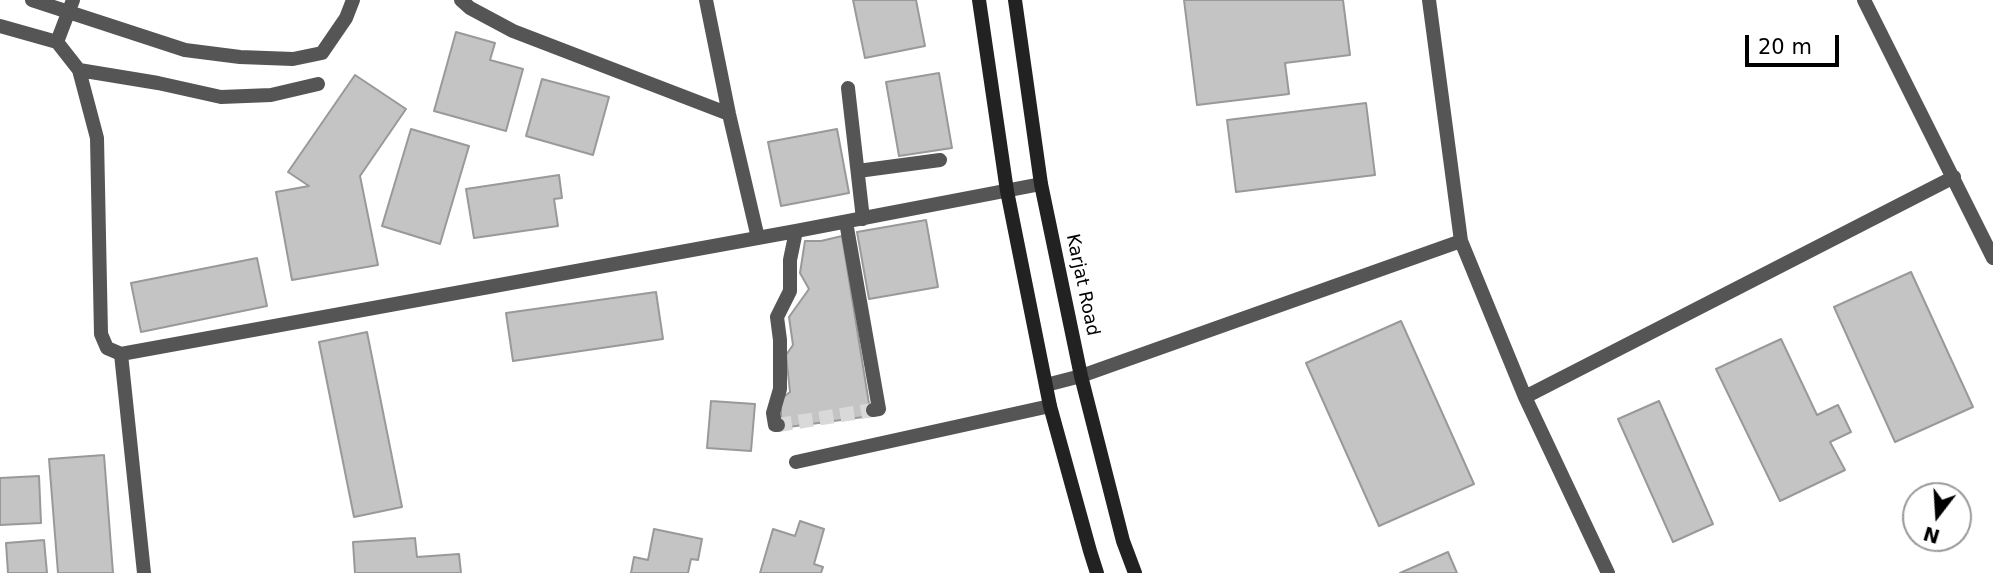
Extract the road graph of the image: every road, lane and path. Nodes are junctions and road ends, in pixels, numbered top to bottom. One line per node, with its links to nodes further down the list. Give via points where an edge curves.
1 (32, 0): 9 (street)
2 (353, 0): 9 (street, via 322,53 293,59 185,50)
3 (461, 0): 15 (street, via 513,31)
4 (706, 0): 15 (street)
5 (979, 0): 20 (main road)
6 (1015, 0): 19 (main road, Karjat Road)
7 (1429, 0): 25 (street)
8 (1864, 0): 18 (street)
9 (71, 6): 11 (street)
10 (0, 26): 11 (street)
11 (57, 42): 12 (street)
12 (79, 70): 13 (street, via 221,97 271,95); 27 (street, via 97,138 101,334 107,348)
13 (318, 84)
14 (848, 88): 17 (street)
15 (729, 114): 24 (street)
16 (940, 160): 17 (street)
17 (858, 171): 21 (street)
18 (1954, 177): 26 (street); 30 (street)
19 (1041, 184): 20 (street); 28 (main road, Karjat Road)
20 (1007, 191): 21 (street); 29 (main road)
21 (863, 219): 22 (street)
22 (846, 222): 23 (street); 32 (street, via 878,409)
23 (796, 232): 24 (street); 33 (street, via 790,291 777,317 780,389 773,413)
24 (758, 239): 27 (street)
25 (1461, 240): 28 (street); 30 (street)
26 (1993, 258)
27 (121, 354): 35 (street)
28 (1080, 376): 29 (street); 37 (main road, Karjat Road)
29 (1046, 385): 31 (main road)
30 (1525, 397): 38 (street)
31 (1050, 405): 34 (street); 36 (main road)
32 (873, 410)
33 (778, 425)
34 (796, 463)
35 (144, 573)
36 (1097, 573)
37 (1135, 573)
38 (1608, 573)

